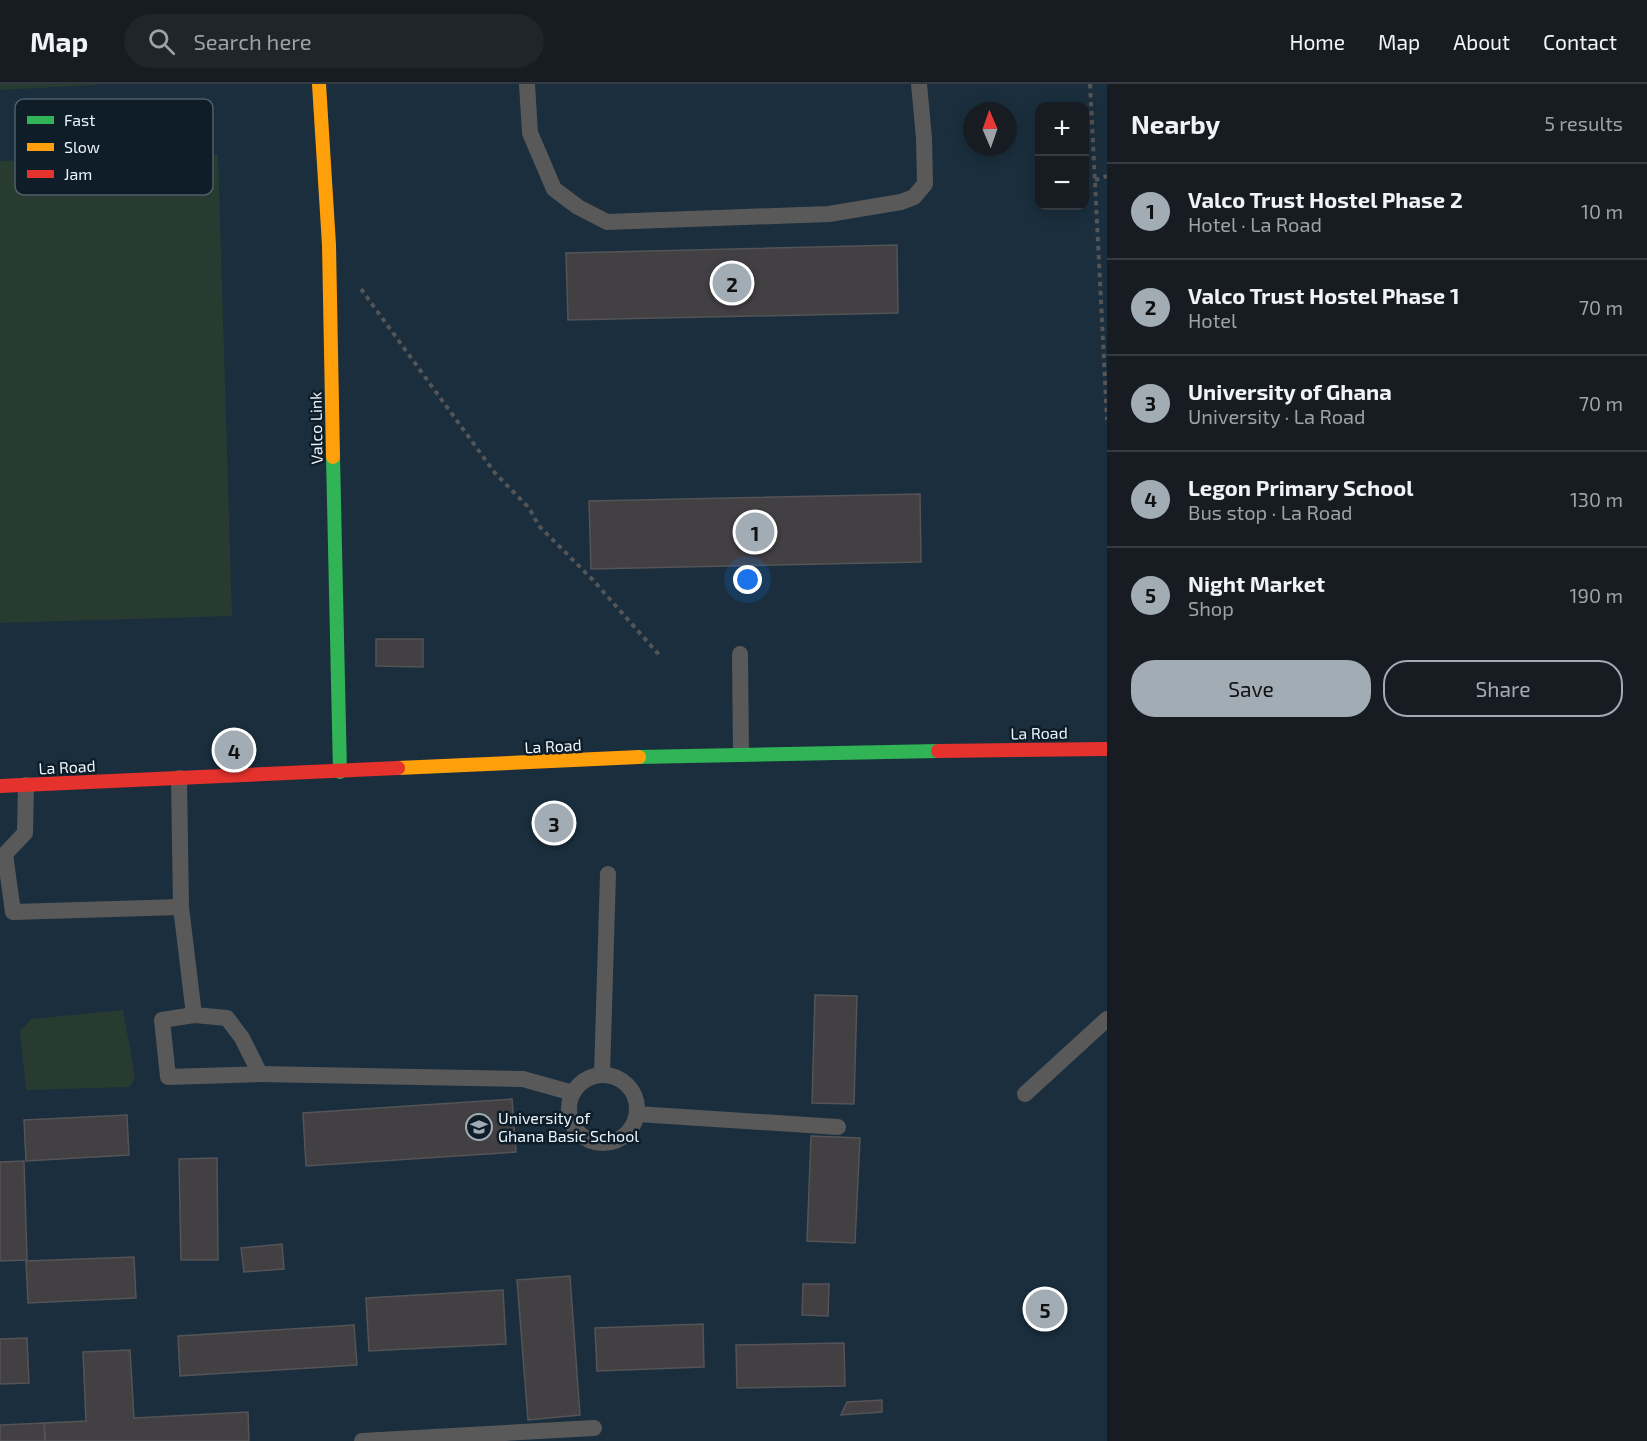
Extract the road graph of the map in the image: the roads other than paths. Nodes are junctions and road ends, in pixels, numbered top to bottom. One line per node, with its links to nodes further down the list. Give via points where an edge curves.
1 (319, 84): 7 (street, Valco Link, via 329,245)
2 (527, 84): 3 (lane, via 530,134 554,189 607,222 829,214 914,197 925,184)
3 (919, 84)
4 (740, 654): 6 (lane)
5 (1107, 749): 6 (street, La Road)
6 (741, 754): 7 (street, La Road)
7 (340, 772): 8 (street, La Road)
8 (178, 778): 9 (street, La Road); 12 (lane)
9 (26, 785): 10 (street, La Road); 12 (lane, via 25,833 5,854 13,912)
10 (0, 786)
11 (608, 874): 16 (lane)
12 (181, 907): 13 (lane)
13 (194, 1015): 15 (lane, via 227,1018); 15 (lane, via 162,1020 168,1077)
14 (1107, 1019): 18 (lane)
15 (260, 1074): 17 (lane, via 523,1079)
16 (602, 1075): 17 (lane, via 580,1084); 19 (lane, via 624,1082 637,1102)
17 (573, 1094): 19 (lane, via 569,1117 574,1128 592,1142 616,1141 626,1134)
18 (1024, 1094)
19 (637, 1114): 20 (lane)
20 (838, 1126)
21 (594, 1428): 22 (lane)
22 (483, 1438): 23 (lane)
23 (362, 1441)

